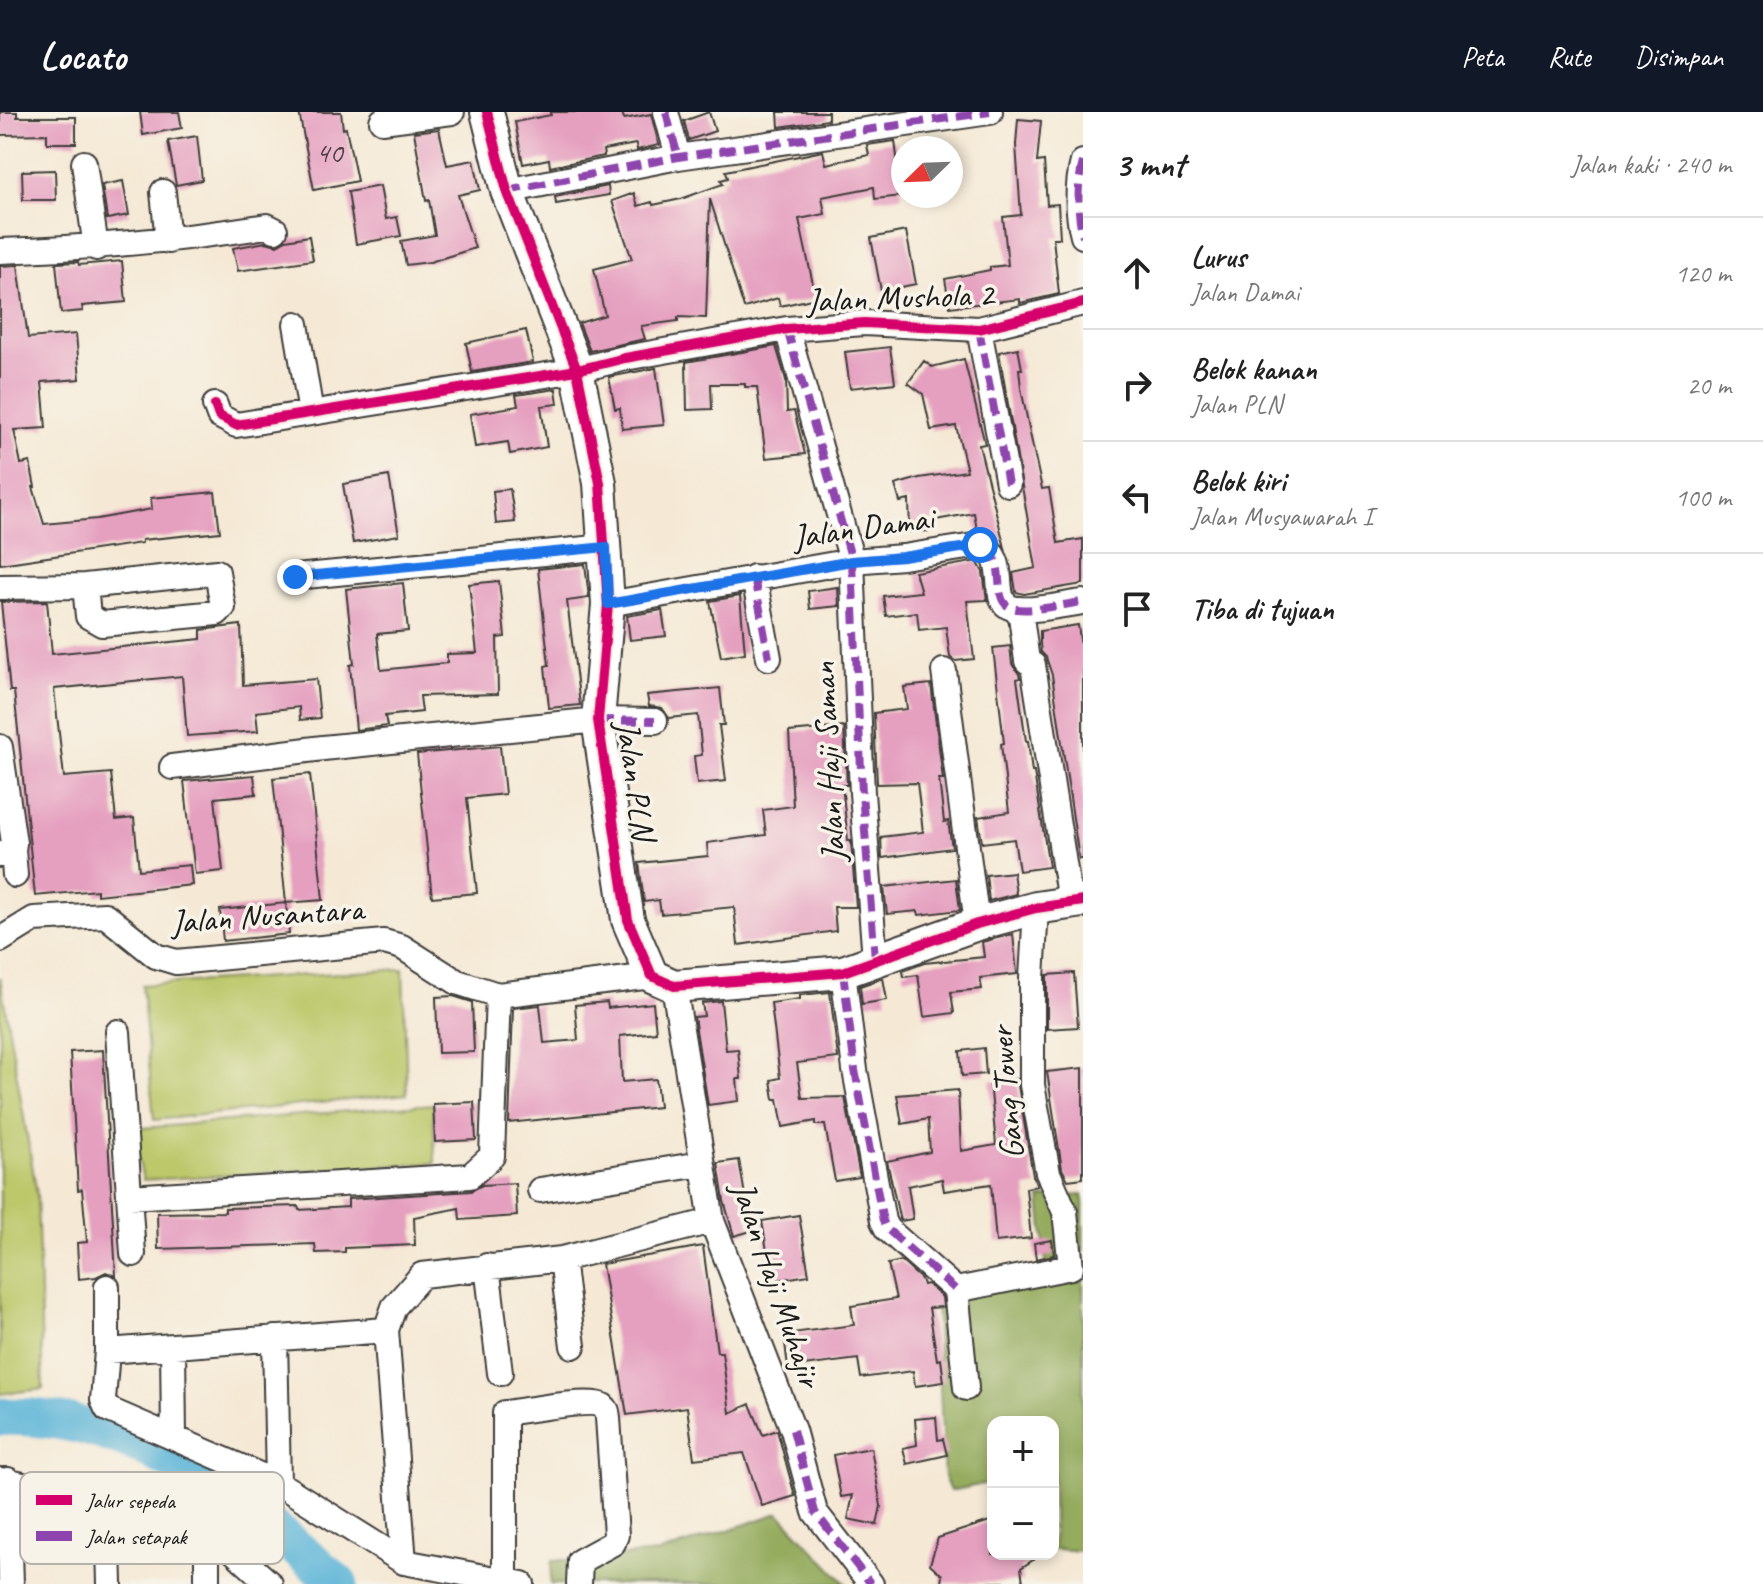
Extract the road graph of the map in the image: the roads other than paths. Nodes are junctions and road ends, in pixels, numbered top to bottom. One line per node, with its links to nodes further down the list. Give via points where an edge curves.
1 (452, 112): 5 (street)
2 (487, 112): 9 (street, Jalan PLN)
3 (666, 112): 6 (street)
4 (981, 113): 6 (street)
5 (382, 121)
6 (678, 157): 9 (street)
7 (1083, 162): 12 (street)
8 (84, 163): 14 (street)
9 (507, 191): 20 (street, Jalan PLN)
10 (163, 192): 13 (street)
11 (275, 230): 13 (street, via 267,226)
12 (1083, 236)
13 (168, 241): 14 (street)
14 (96, 248): 15 (street)
15 (0, 251)
16 (1083, 303): 19 (street, Jalan Mushola 2)
17 (296, 324): 22 (street)
18 (787, 329): 19 (street, Jalan Mushola 2, via 864,323); 20 (street, Jalan Mushola 2); 25 (street, Jalan Haji Saman)
19 (979, 329): 23 (street)
20 (577, 370): 22 (street, Jalan Mushola 2); 24 (street, Jalan PLN, via 600,483)
21 (215, 405): 22 (street, Jalan Mushola 2, via 219,416 236,425)
22 (311, 413)
23 (1008, 484)
24 (606, 547): 26 (street); 31 (street, Jalan PLN)
25 (852, 561): 27 (street, Jalan Damai); 32 (street, Jalan Damai, via 980,545 996,557 1002,600); 45 (street, Jalan Haji Saman)
26 (295, 577)
27 (754, 577): 31 (street, Jalan Damai); 33 (street)
28 (85, 586): 28 (street, via 217,572 223,607 217,613 102,624 88,616); 29 (street)
29 (0, 587)
30 (1083, 602): 32 (street)
31 (608, 604): 35 (street, Jalan PLN)
32 (1020, 609): 41 (street)
33 (769, 658)
34 (944, 671): 43 (street)
35 (598, 720): 36 (street); 38 (street); 47 (street, Jalan PLN, via 628,920)
36 (655, 721)
37 (0, 747): 39 (street, via 14,843)
38 (172, 767)
39 (6, 853): 40 (street)
40 (15, 875)
41 (1076, 901): 42 (street)
42 (1036, 908): 43 (street); 58 (street, Gang Tower, via 1032,1085 1048,1173 1065,1212 1071,1267)
43 (977, 924): 45 (street)
44 (0, 940): 48 (street, Jalan Nusantara, via 34,919 105,915 156,956 176,962 384,942 402,947 457,982)
45 (875, 959): 46 (street)
46 (843, 972): 47 (street); 58 (street, via 883,1221)
47 (663, 981): 48 (street); 50 (street, Jalan Haji Muhajir)
48 (498, 995): 52 (street, via 492,1156 470,1176)
49 (118, 1032): 52 (street)
50 (701, 1164): 51 (street); 53 (street, Jalan Haji Muhajir)
51 (540, 1190)
52 (129, 1197): 54 (street)
53 (712, 1221): 55 (street); 79 (street, Jalan Haji Muhajir, via 793,1430 815,1512)
54 (133, 1254)
55 (562, 1259): 56 (street); 62 (street)
56 (487, 1266): 59 (street, via 422,1275 394,1307); 64 (street)
57 (107, 1287): 63 (street)
58 (956, 1290): 65 (street)
59 (386, 1330): 60 (street); 71 (street)
60 (275, 1338): 61 (street); 68 (street)
61 (173, 1346): 63 (street); 66 (street)
62 (573, 1346)
63 (107, 1351): 66 (street, via 103,1404)
64 (500, 1373)
65 (966, 1388)
66 (174, 1438): 67 (street)
67 (253, 1472)
68 (278, 1472)
69 (4, 1480): 75 (street)
70 (284, 1487): 71 (street)
71 (404, 1562): 74 (street)
72 (110, 1564): 76 (street)
73 (248, 1564): 77 (street)
74 (514, 1582): 78 (street, via 505,1413 601,1405 608,1418 616,1535 613,1543 580,1561)
75 (11, 1584)
76 (110, 1584)
77 (270, 1584)
78 (579, 1584)
79 (871, 1584)

